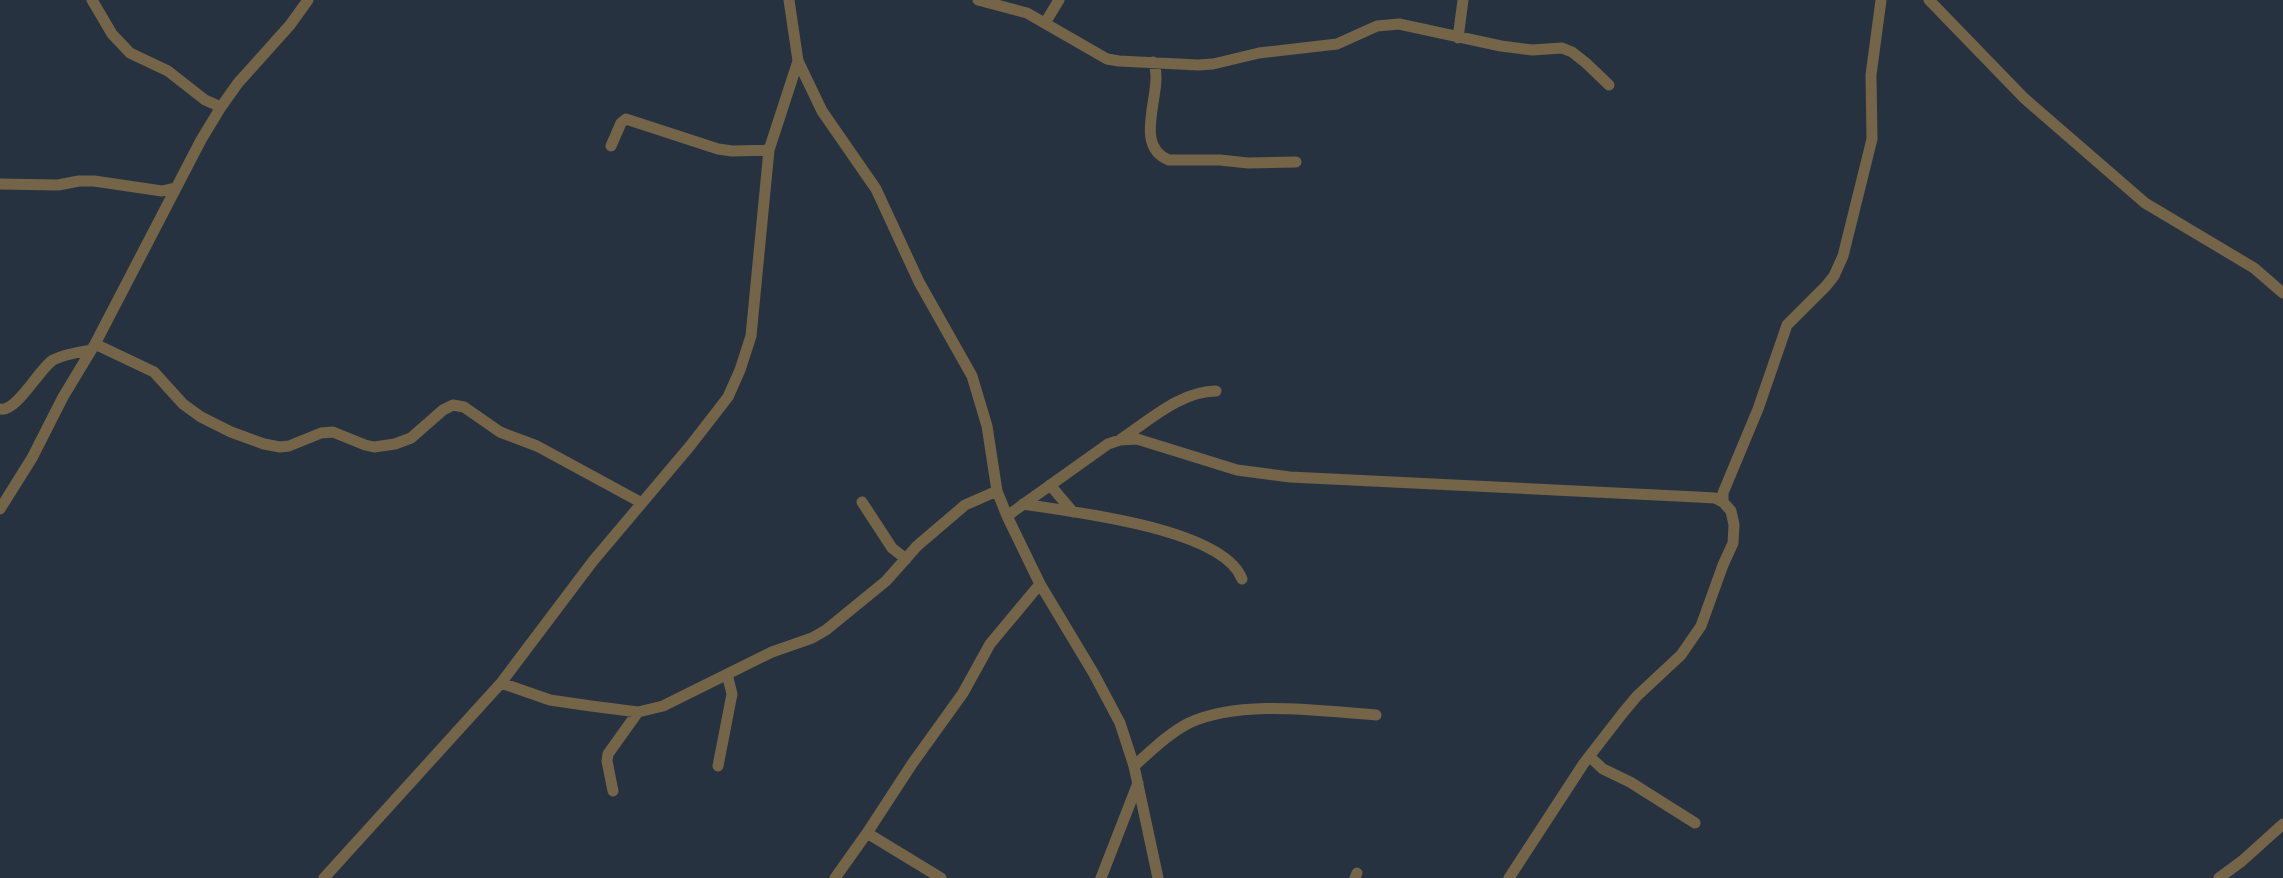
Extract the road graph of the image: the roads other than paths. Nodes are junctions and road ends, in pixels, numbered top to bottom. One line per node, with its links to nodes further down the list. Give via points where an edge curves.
1 (92, 0): 14 (street, via 112,34 130,53 168,71 205,100)
2 (308, 0): 14 (street)
3 (789, 0): 11 (street)
4 (978, 0): 9 (street, via 1027,13)
5 (1059, 0): 9 (street)
6 (1463, 0): 10 (street)
7 (1881, 0): 28 (street, via 1871,75 1872,140 1843,256 1826,286 1787,325 1758,409 1723,492)
8 (1929, 0): 20 (street, via 2024,98 2145,203 2254,268)
9 (1045, 23): 12 (street, via 1108,59)
10 (1458, 38): 12 (street, via 1386,24 1367,29 1338,44 1259,53 1206,65); 13 (street, via 1532,50 1562,48 1586,63)
11 (798, 61): 16 (street); 26 (street, via 822,111 876,190 919,282 972,376 987,426)
12 (1153, 62): 17 (street, via 1157,71 1150,120 1153,146 1161,157 1248,164)
13 (1609, 85)
14 (221, 107): 19 (street, via 175,188)
15 (610, 146): 16 (street, via 620,123 626,119 718,149)
16 (769, 150): 29 (street, via 752,328 740,370 728,397)
17 (1296, 162)
18 (0, 184): 19 (street, via 58,185 94,181)
19 (166, 196): 21 (street)
20 (2283, 293)
21 (93, 347): 23 (street, via 53,360 19,400 4,410); 29 (street, via 154,372 183,404 201,417 264,444 290,446 321,433 333,432 366,446 395,444 410,438 453,405 464,407 500,432 537,446); 31 (street)
22 (1216, 391): 24 (street, via 1189,395)
23 (0, 409)
24 (1120, 440): 25 (street, via 1086,458); 28 (street, via 1150,441 1238,470 1290,477 1714,498)
25 (1050, 484): 30 (street); 32 (street)
26 (997, 491): 33 (street); 34 (street, via 965,505)
27 (862, 502): 34 (street, via 892,548)
28 (1723, 502): 41 (street, via 1731,511 1733,543 1701,626 1681,655 1637,696)
29 (642, 503): 38 (street)
30 (1023, 504): 32 (street); 33 (street)
31 (0, 509)
32 (1073, 512): 35 (street, via 1148,525 1176,535 1231,562)
33 (1007, 516): 36 (street)
34 (906, 559): 37 (street, via 826,630)
35 (1242, 579)
36 (1040, 584): 43 (street, via 1116,715); 48 (street, via 990,644 963,693)
37 (727, 674): 39 (street, via 663,706); 42 (street, via 732,694)
38 (500, 683): 39 (street, via 550,700); 50 (street)
39 (638, 712): 45 (street, via 608,754 606,761)
40 (1376, 715): 43 (street, via 1281,708 1208,716 1188,724)
41 (1590, 756): 46 (street, via 1603,769); 55 (street)
42 (718, 766)
43 (1134, 766): 44 (street)
44 (1138, 783): 53 (street); 54 (street)
45 (613, 791)
46 (1695, 823)
47 (2283, 824): 49 (street)
48 (867, 833): 51 (street); 52 (street)
49 (2227, 876)
50 (324, 878)
51 (835, 878)
52 (941, 878)
53 (1100, 878)
54 (1158, 878)
55 (1509, 878)

